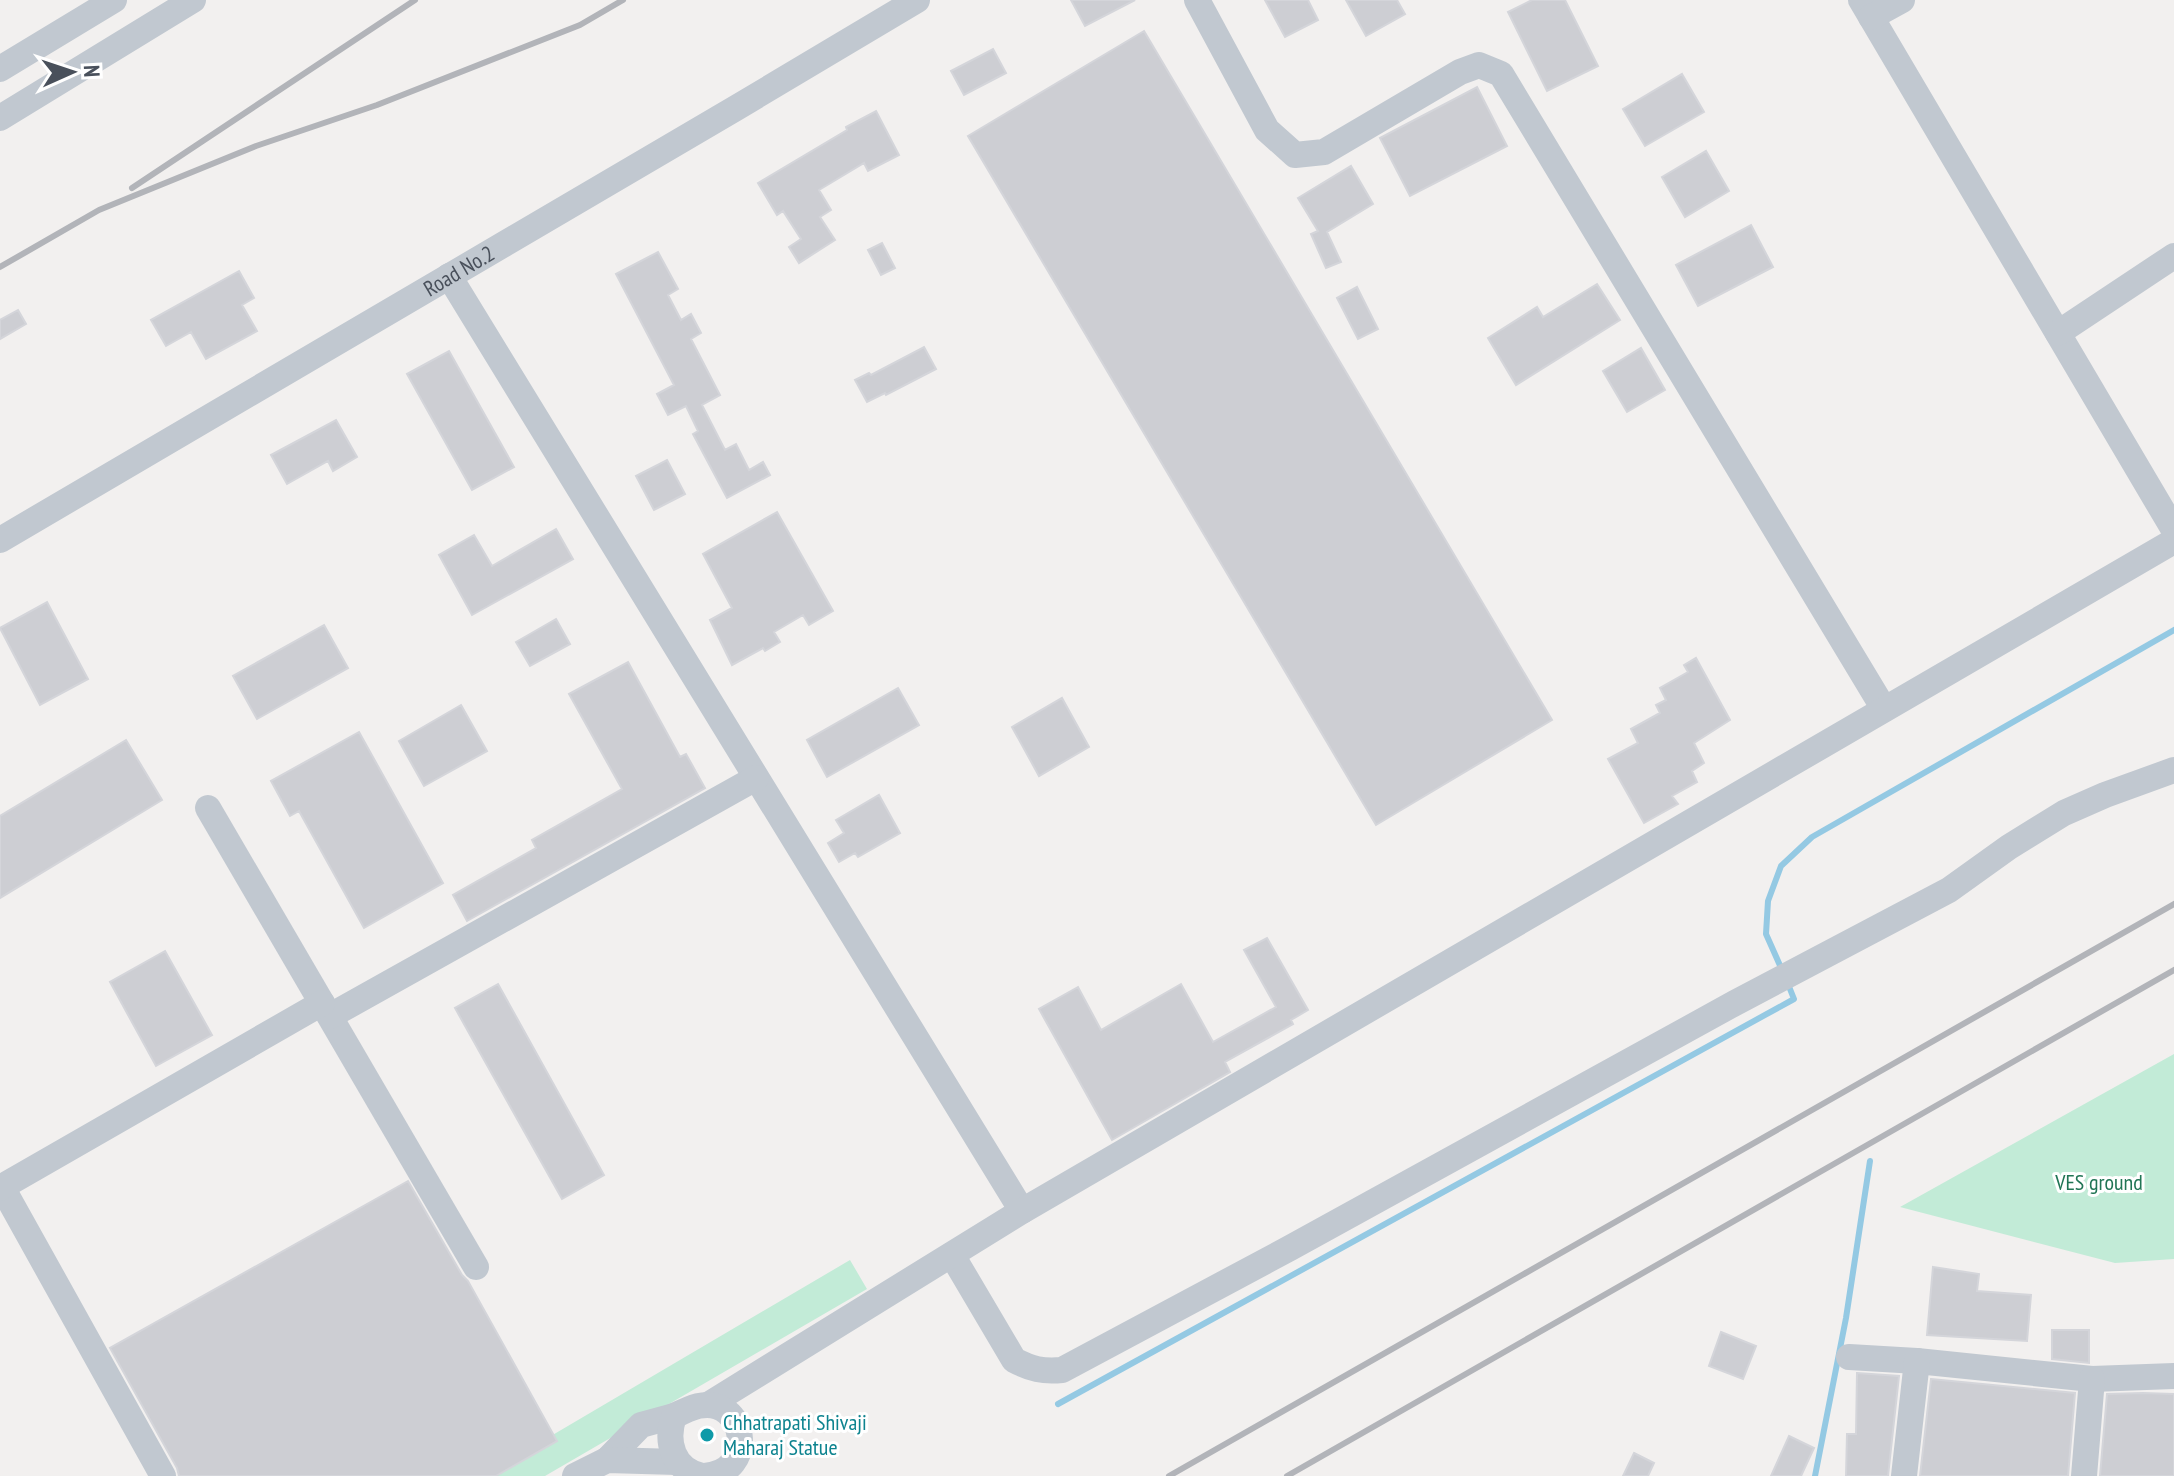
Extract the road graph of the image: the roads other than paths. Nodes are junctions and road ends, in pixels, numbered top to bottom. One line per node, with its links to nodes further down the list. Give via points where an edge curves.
1 (114, 0): 6 (street)
2 (193, 0): 9 (street)
3 (1197, 0): 16 (street, via 1267,130 1295,155 1324,152 1479,65 1501,74)
4 (1902, 0): 7 (street)
5 (907, 3): 11 (street, Road No.2)
6 (84, 8): 8 (street)
7 (1866, 9): 12 (street)
8 (0, 69)
9 (0, 118)
10 (2174, 256): 12 (street)
11 (449, 276): 14 (street, Road No.2); 18 (street)
12 (2058, 333): 13 (street)
13 (2174, 530)
14 (0, 540)
15 (2174, 541): 16 (street)
16 (1884, 709): 22 (street)
17 (2174, 770): 23 (street, via 2064,813 1949,890 1062,1370 1046,1372 1014,1360)
18 (756, 778): 20 (street); 22 (street)
19 (208, 808): 20 (street)
20 (326, 1010): 21 (street); 24 (street)
21 (1, 1187): 36 (street)
22 (1022, 1211): 23 (street)
23 (952, 1255): 27 (street)
24 (476, 1267)
25 (1849, 1357): 26 (street)
26 (1917, 1361): 29 (street); 38 (street)
27 (759, 1374): 30 (street); 32 (street)
28 (2174, 1376): 29 (street)
29 (2092, 1379): 39 (street)
30 (708, 1405): 31 (street); 32 (street, via 727,1412)
31 (674, 1416): 33 (street, via 641,1425); 34 (street, via 670,1443)
32 (738, 1428): 35 (street, via 741,1438)
33 (607, 1460): 34 (street); 37 (street)
34 (677, 1462): 35 (street, via 693,1474)
35 (722, 1472)
36 (163, 1476)
37 (575, 1476)
38 (1904, 1476)
39 (2084, 1476)

